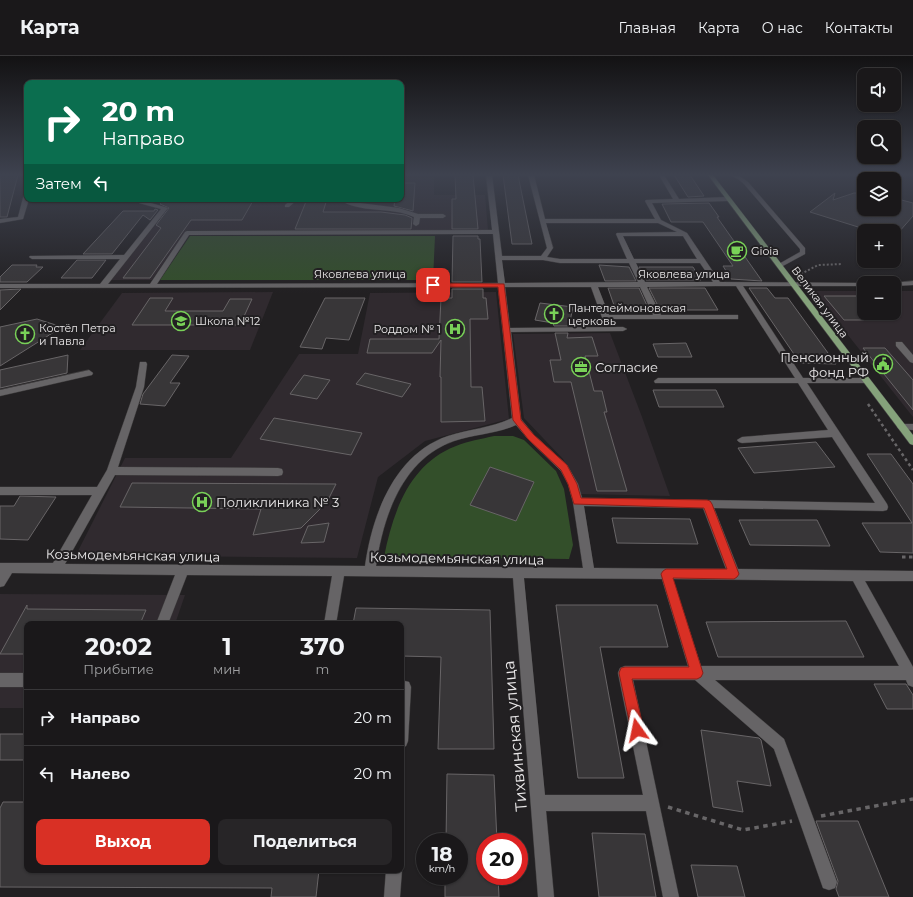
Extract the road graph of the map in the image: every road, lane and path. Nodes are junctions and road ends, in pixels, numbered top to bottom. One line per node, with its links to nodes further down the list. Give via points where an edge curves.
1 (22, 214): 11 (street, via 21,218)
2 (160, 214): 18 (street)
3 (413, 214): 9 (street)
4 (494, 214): 15 (street)
5 (541, 214): 12 (street)
6 (656, 214): 13 (street)
7 (739, 214): 24 (main road, Великая улица)
8 (773, 214): 24 (street, via 803,249 800,256)
9 (416, 216): 10 (street); 14 (street)
10 (443, 216)
11 (0, 221)
12 (543, 221): 13 (street); 20 (street, via 550,248)
13 (660, 221): 16 (street)
14 (416, 228): 15 (street); 37 (street, via 187,233)
15 (496, 232): 19 (street)
16 (685, 234): 21 (street, via 619,234); 22 (street)
17 (32, 256): 18 (street)
18 (126, 257): 36 (street)
19 (499, 258): 20 (street); 29 (street)
20 (543, 258): 21 (street, via 560,261)
21 (631, 261): 22 (street); 31 (street)
22 (702, 261): 32 (street)
23 (842, 264): 25 (path, via 818,265 800,274)
24 (778, 266): 25 (main road, Великая улица)
25 (785, 275): 34 (main road, Великая улица)
26 (913, 283): 28 (street)
27 (857, 284): 34 (street, Яковлева улица)
28 (901, 284)
29 (501, 285): 30 (street, Яковлева улица); 37 (street, Яковлева улица); 42 (street)
30 (594, 285): 31 (street, Яковлева улица); 38 (street)
31 (642, 285): 32 (street, Яковлева улица); 39 (street)
32 (718, 285): 33 (street, Яковлева улица)
33 (739, 285): 34 (street, Яковлева улица); 48 (street)
34 (793, 285): 49 (main road, Великая улица)
35 (0, 286): 36 (street, Яковлева улица)
36 (102, 286): 37 (street, Яковлева улица)
37 (152, 286)
38 (606, 317): 39 (street); 43 (street)
39 (658, 317): 40 (street)
40 (735, 317)
41 (623, 329): 43 (street)
42 (507, 330): 43 (street); 52 (street)
43 (610, 330)
44 (899, 344): 45 (street)
45 (913, 360)
46 (144, 364): 58 (street, via 140,387)
47 (89, 373): 51 (street)
48 (801, 380): 49 (street); 50 (street); 55 (street)
49 (866, 380): 53 (main road, Великая улица)
50 (658, 381)
51 (0, 393)
52 (517, 420): 62 (street, via 564,468 573,484); 70 (street, via 502,428 450,439 426,452 413,463 386,506 379,525)
53 (902, 427): 54 (street); 57 (main road, Великая улица)
54 (913, 427)
55 (835, 433): 56 (street); 63 (street, via 883,507)
56 (742, 440)
57 (913, 442)
58 (112, 471): 59 (street); 61 (street)
59 (278, 472)
60 (0, 491): 61 (street)
61 (100, 491): 67 (street)
62 (578, 502): 63 (street); 72 (street)
63 (707, 504): 74 (street)
64 (902, 557): 65 (path)
65 (913, 557)
66 (5, 568): 67 (street, Козьмодемьянская улица); 77 (street)
67 (56, 568): 68 (street, Козьмодемьянская улица)
68 (183, 569): 69 (street, Козьмодемьянская улица); 78 (street)
69 (339, 571): 70 (street, Козьмодемьянская улица); 79 (street)
70 (370, 571): 71 (street, Козьмодемьянская улица)
71 (518, 572): 72 (street, Козьмодемьянская улица); 85 (street, Тихвинская улица)
72 (589, 573): 73 (street, Козьмодемьянская улица)
73 (666, 574): 74 (street, Козьмодемьянская улица); 80 (street)
74 (734, 574): 75 (street, Козьмодемьянская улица)
75 (856, 575): 76 (street, Козьмодемьянская улица); 81 (street)
76 (913, 576)
77 (0, 582)
78 (163, 621)
79 (331, 621)
80 (697, 673): 81 (street); 86 (street, via 625,673); 90 (street, via 779,744)
81 (911, 676)
82 (0, 680): 83 (street)
83 (24, 680)
84 (913, 799): 87 (path)
85 (538, 803): 86 (street); 92 (street, Тихвинская улица)
86 (652, 803): 88 (path, via 743,830); 93 (street)
87 (812, 818)
88 (797, 820)
89 (394, 873): 91 (street)
90 (829, 882)
91 (392, 897)
92 (546, 897)
93 (671, 897)

